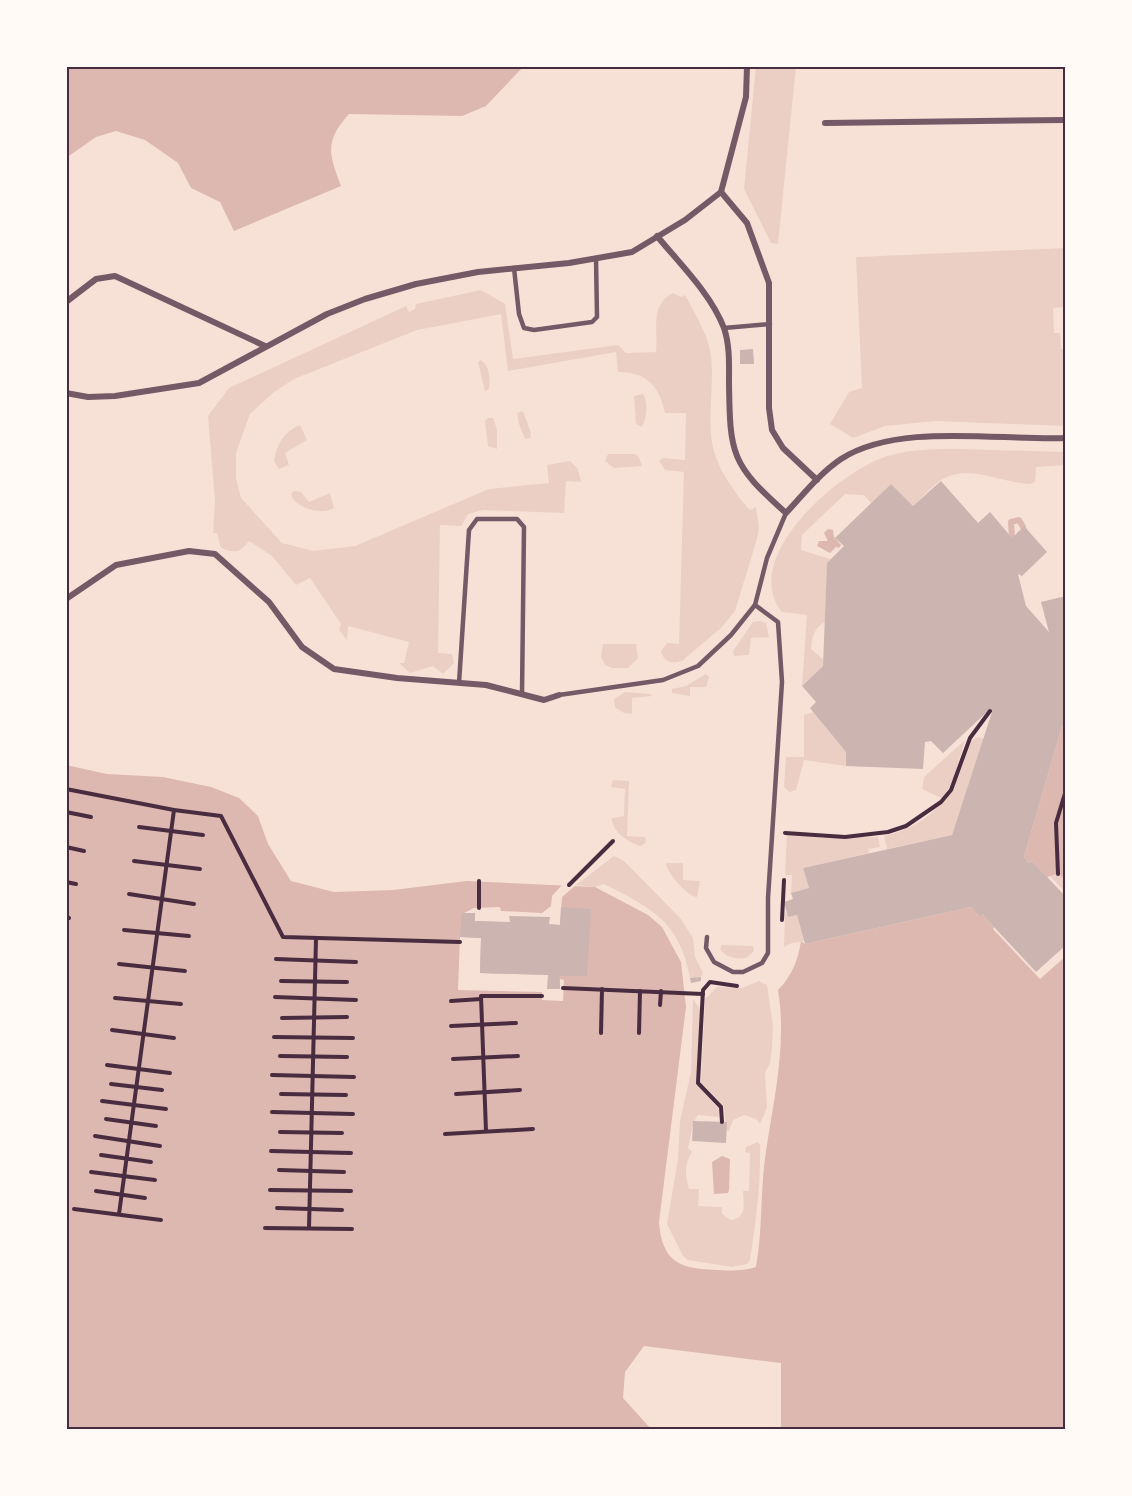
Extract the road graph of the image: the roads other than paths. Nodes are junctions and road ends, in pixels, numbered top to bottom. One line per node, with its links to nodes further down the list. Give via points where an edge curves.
1 (747, 66): 4 (street, via 746,96)
2 (1066, 120): 3 (street)
3 (825, 123)
4 (721, 192): 5 (street); 9 (street, via 747,223 769,283)
5 (657, 236): 6 (street, via 632,252); 10 (street, via 712,304)
6 (596, 258): 7 (street); 7 (lane, via 597,317 592,322 534,330 524,328 519,314)
7 (514, 268): 11 (street, via 416,284 365,299)
8 (66, 302): 11 (street, via 96,279 115,276)
9 (770, 324): 10 (lane); 14 (street, via 772,430 783,448)
10 (724, 328): 15 (street, via 729,350 732,450 753,483)
11 (265, 346): 12 (street, via 199,383 115,396)
12 (66, 393)
13 (1066, 438): 14 (street, via 951,436 884,442 842,459)
14 (817, 480): 15 (street)
15 (786, 513): 17 (lane)
16 (66, 599): 18 (street, via 116,565 189,550 215,554 269,602 302,647 334,669)
17 (755, 605): 20 (lane, via 698,666 663,680); 21 (lane, via 778,622 782,682 768,953 762,963 734,972 714,962 706,948)
18 (459, 682): 19 (street); 19 (lane, via 469,530 477,519 517,519 524,527)
19 (522, 694): 20 (street, via 544,700)
20 (559, 695)
21 (707, 938)

